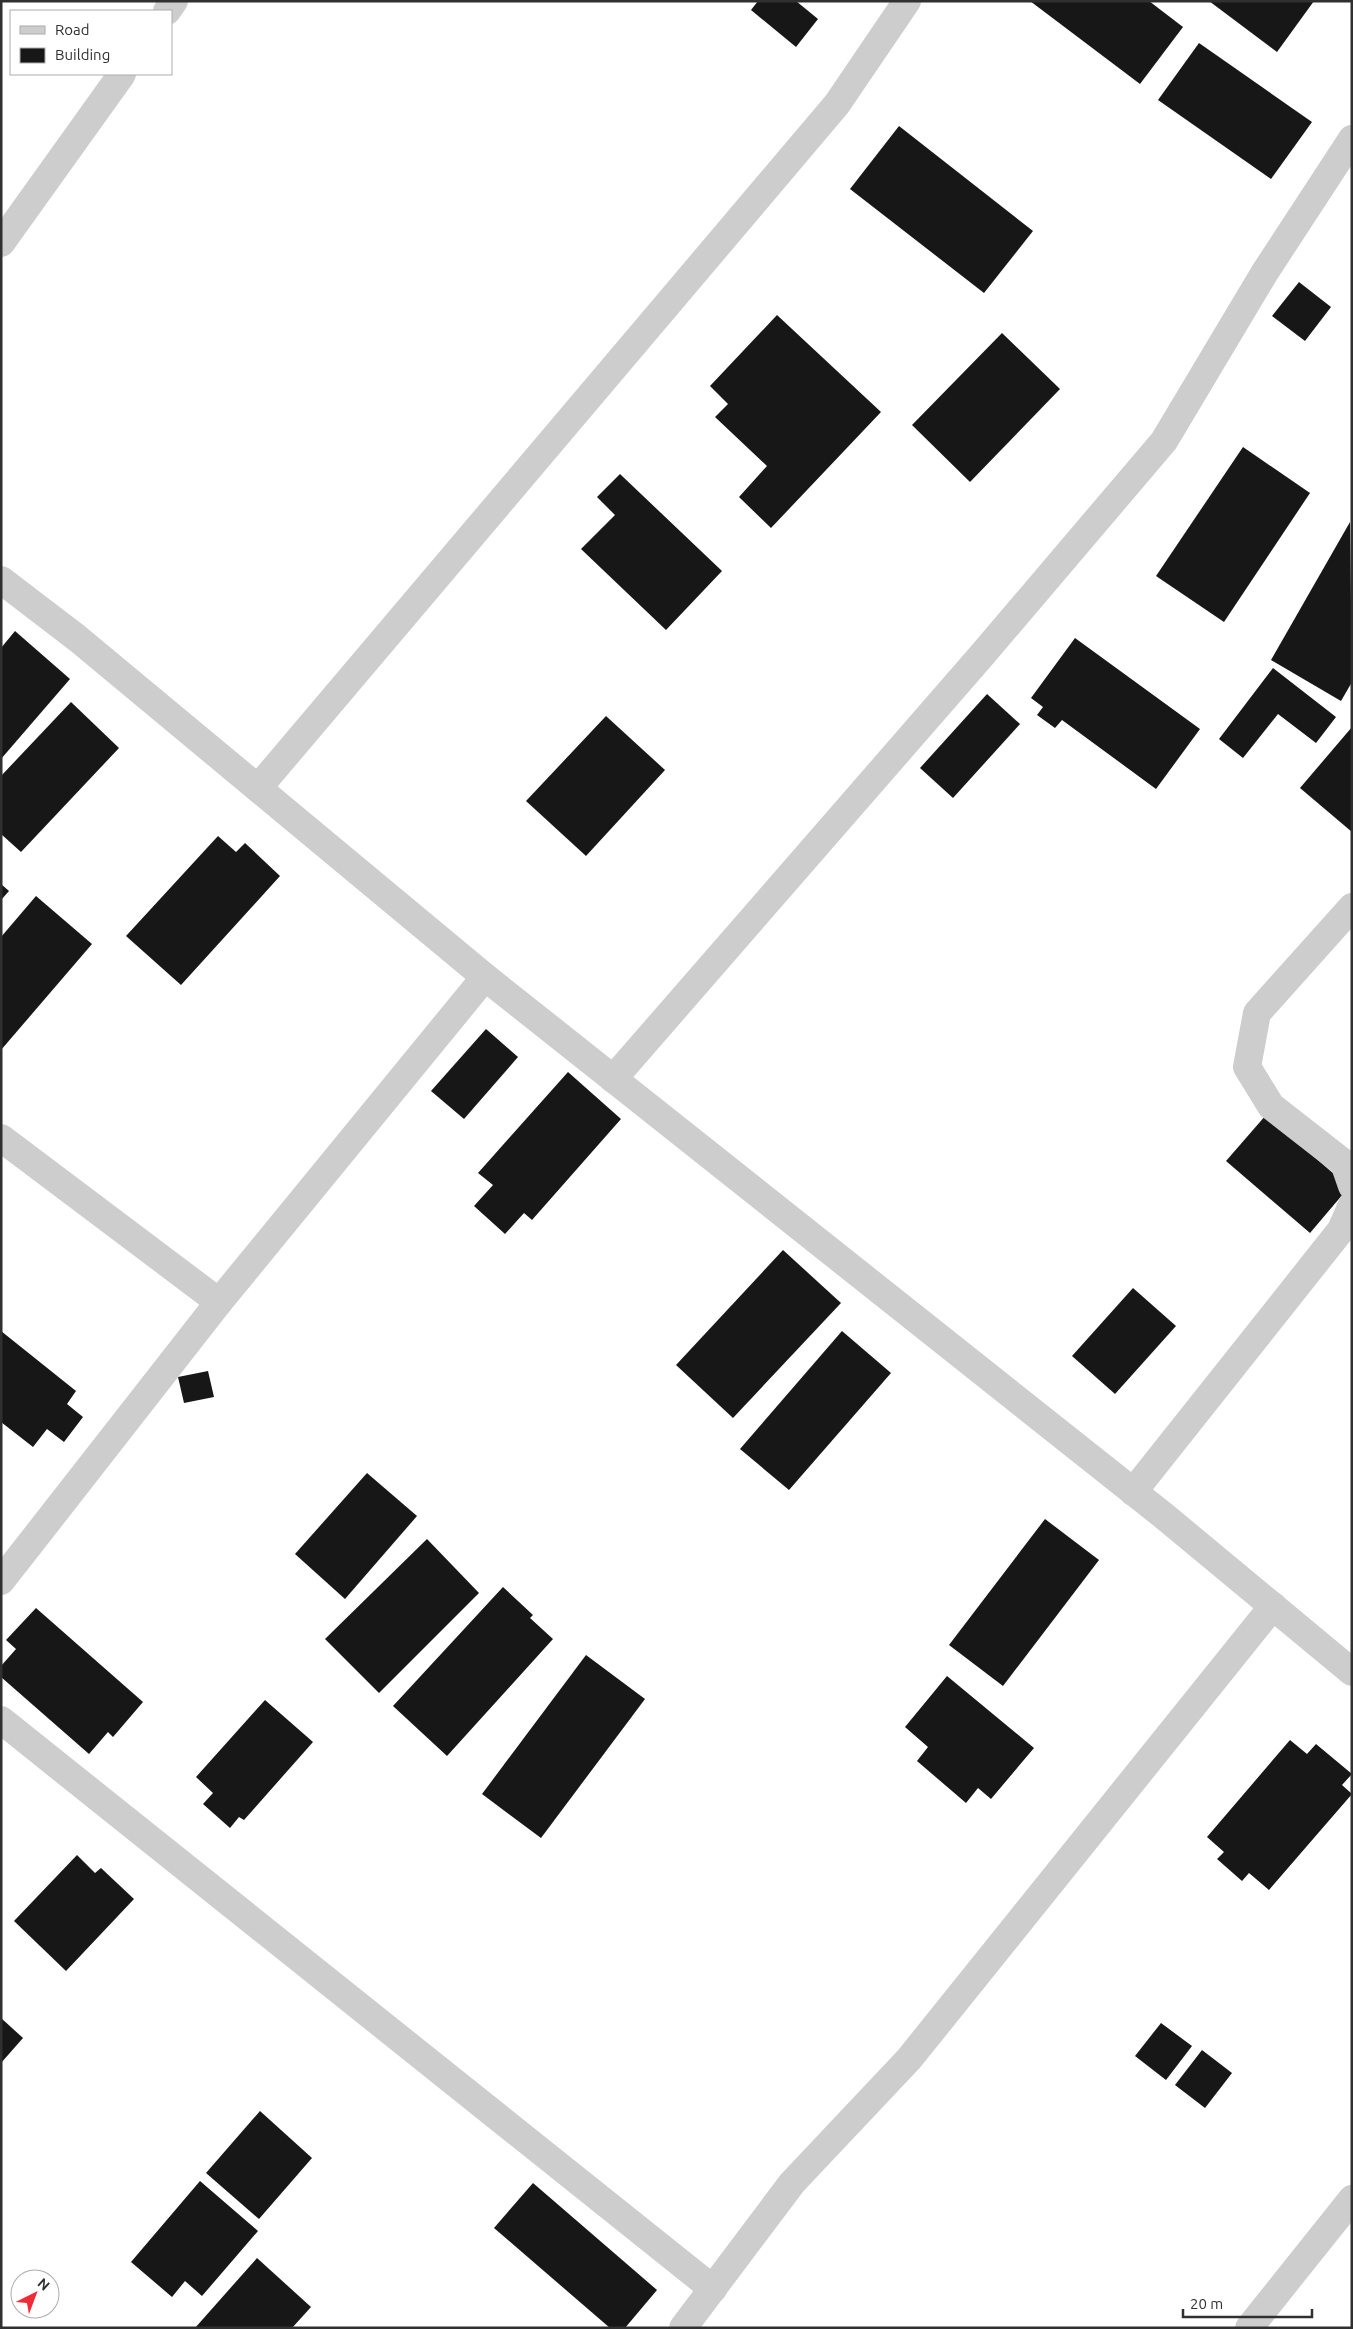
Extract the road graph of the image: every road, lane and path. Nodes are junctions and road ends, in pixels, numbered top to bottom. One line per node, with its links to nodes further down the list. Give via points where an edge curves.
1 (907, 1): 6 (street, via 837,104)
2 (121, 75): 4 (street)
3 (1352, 138): 9 (street, via 1265,272 1164,441)
4 (1, 243)
5 (1, 580): 6 (street, via 77,638)
6 (258, 788): 8 (street)
7 (1352, 908): 11 (street, via 1257,1013 1247,1067 1271,1106 1344,1163)
8 (485, 977): 9 (street); 13 (street)
9 (613, 1079): 14 (street)
10 (1, 1138): 13 (street)
11 (1352, 1186)
12 (1352, 1205): 14 (street, via 1341,1230)
13 (219, 1302): 15 (street)
14 (1133, 1492): 16 (street)
15 (1, 1581)
16 (1273, 1606): 17 (street); 20 (street, via 909,2059 792,2183)
17 (1352, 1672)
18 (1, 1720): 20 (street)
19 (1352, 2199): 22 (street)
20 (713, 2289): 21 (street)
21 (683, 2328)
22 (1249, 2328)

